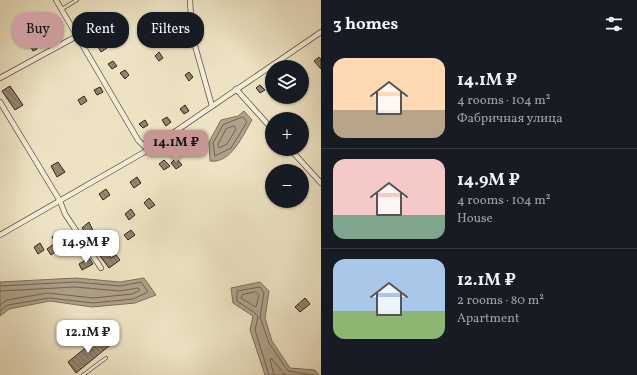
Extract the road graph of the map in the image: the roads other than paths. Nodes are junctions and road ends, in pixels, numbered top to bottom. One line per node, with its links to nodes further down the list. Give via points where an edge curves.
1 (56, 0): 4 (street)
2 (77, 0): 4 (lane)
3 (190, 0): 12 (street, via 192,36)
4 (62, 9): 5 (street)
5 (72, 27)
6 (321, 32): 10 (street)
7 (72, 39): 9 (street)
8 (84, 48): 14 (street, via 138,140)
9 (0, 78)
10 (236, 89): 12 (street); 13 (street)
11 (0, 102): 17 (street)
12 (212, 106): 14 (street)
13 (265, 121)
14 (148, 150): 17 (street)
15 (296, 156): 16 (street)
16 (321, 184)
17 (60, 201): 18 (street); 19 (street, via 69,220)
18 (0, 235)
19 (101, 268)
20 (106, 358): 21 (lane)
21 (83, 375)

